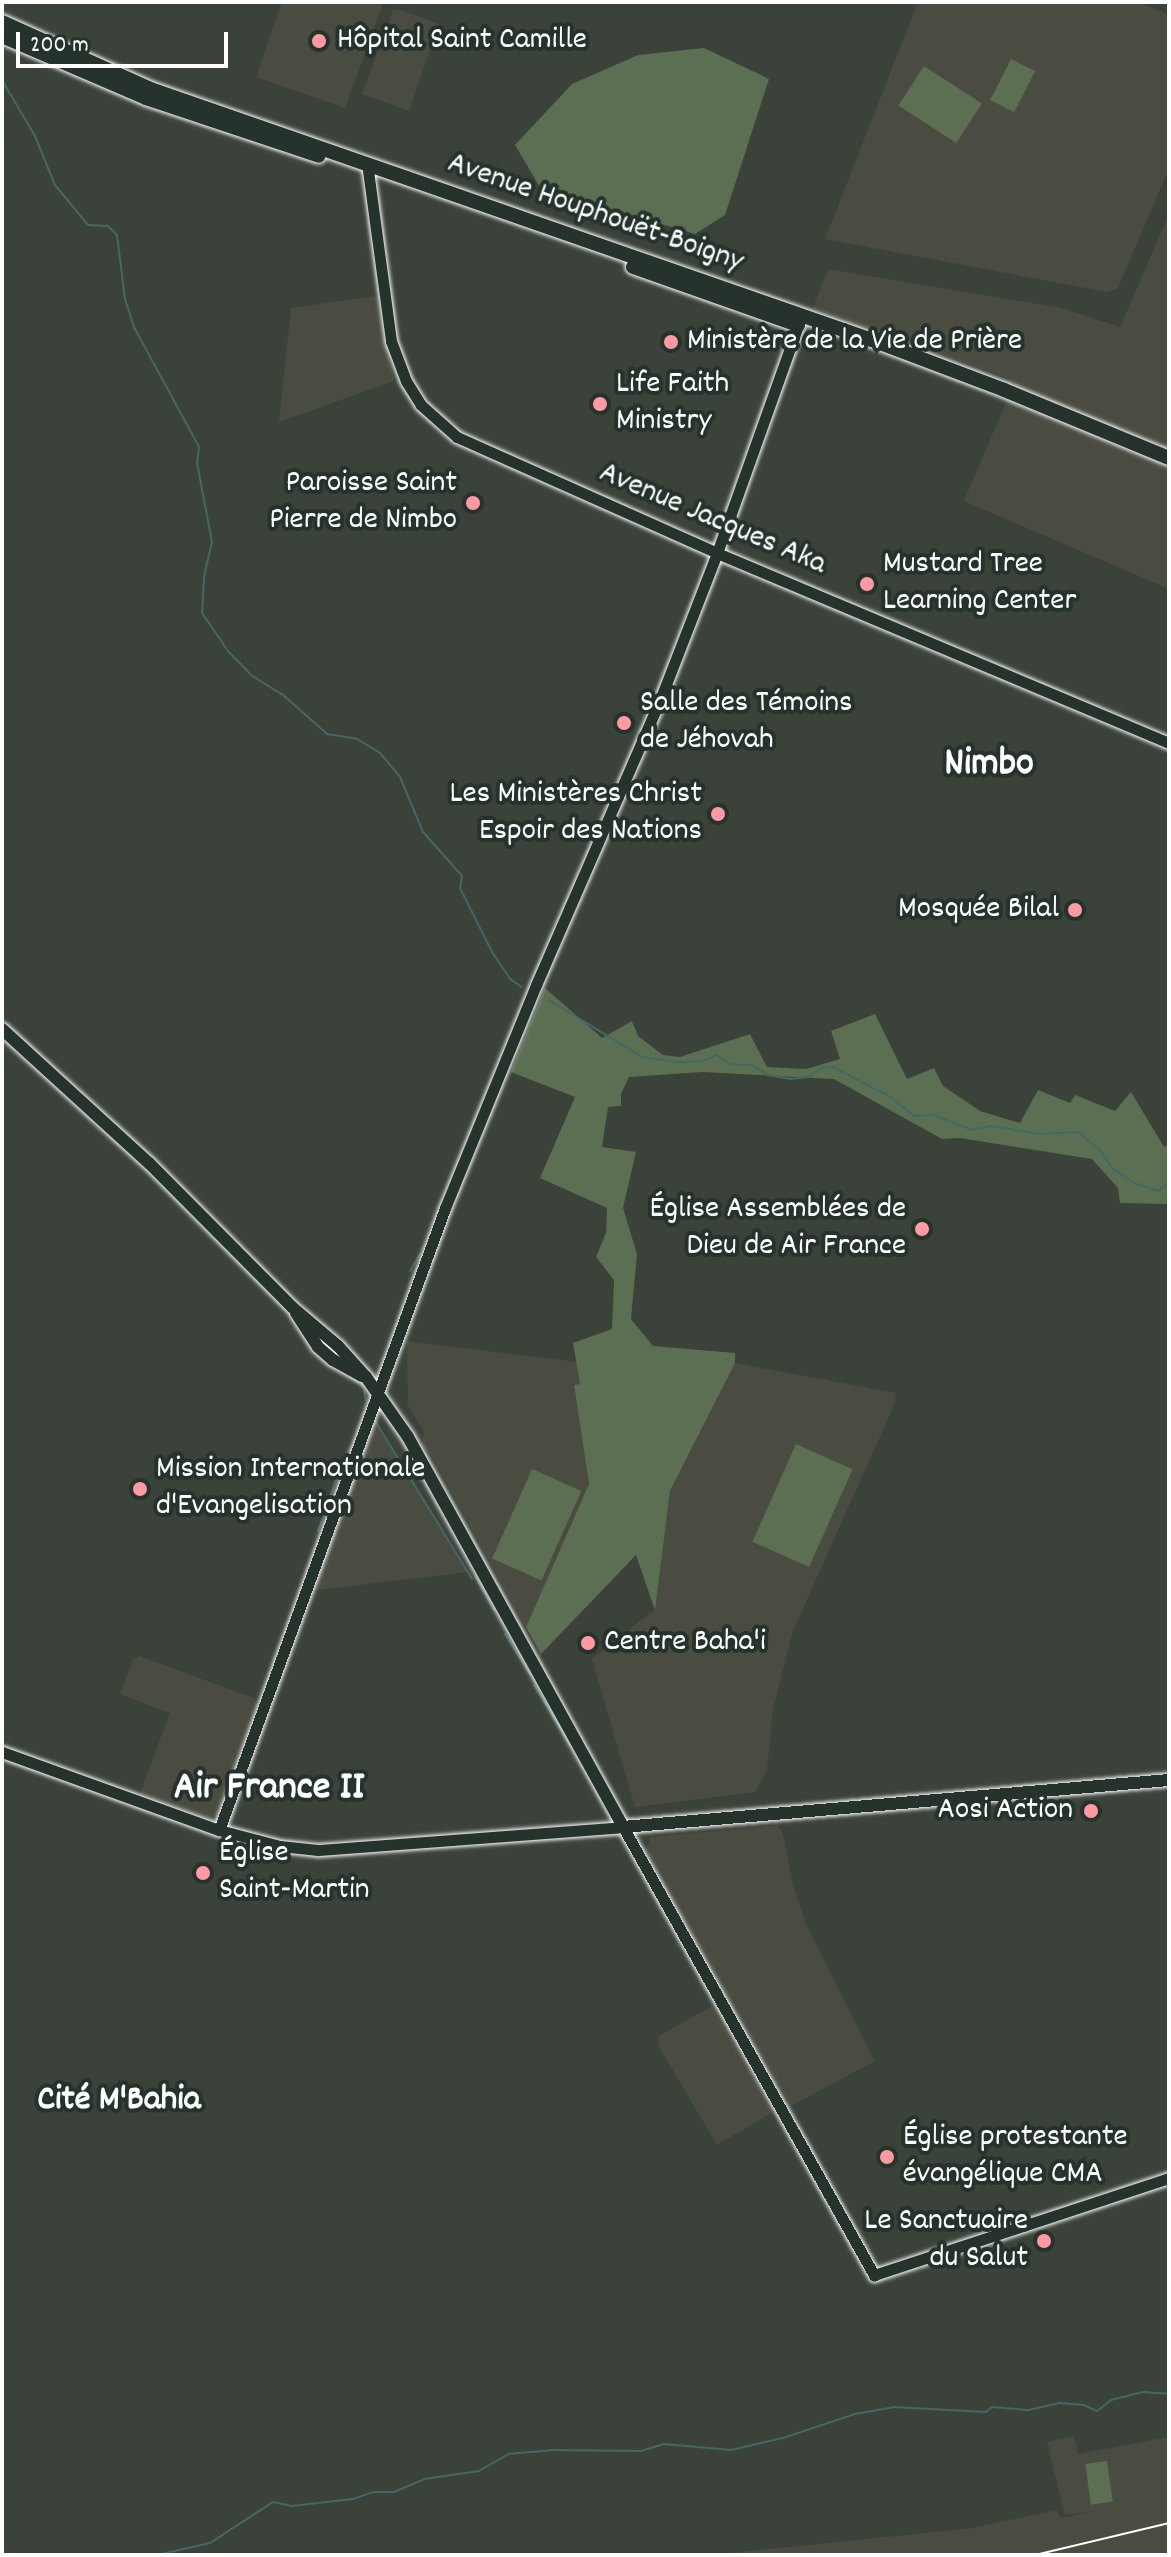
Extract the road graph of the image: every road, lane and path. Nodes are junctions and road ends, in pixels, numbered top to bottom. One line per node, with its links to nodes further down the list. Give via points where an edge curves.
1 (2, 22): 3 (highway, Avenue Houphouët-Boigny, via 148,88)
2 (2, 36): 3 (highway, Avenue Houphouët-Boigny, via 146,98)
3 (366, 168): 4 (highway, Avenue Houphouët-Boigny); 7 (street, Avenue Jacques Aka, via 391,341 421,405 457,437)
4 (800, 320): 5 (highway, Avenue Houphouët-Boigny, via 1004,390); 6 (highway, Avenue Houphouët-Boigny); 7 (street)
5 (1169, 458)
6 (1169, 467)
7 (717, 553): 8 (street, Avenue Jacques Aka); 10 (street, via 463,1163)
8 (1169, 743)
9 (2, 1029): 10 (main road, via 149,1163 292,1307 318,1347 366,1377)
10 (375, 1394): 13 (main road, via 408,1437); 14 (street)
11 (2, 1752): 14 (street)
12 (1169, 1780): 13 (main road)
13 (623, 1827): 14 (street, via 318,1850); 15 (street, via 874,2275)
14 (219, 1830)
15 (1169, 2178)

